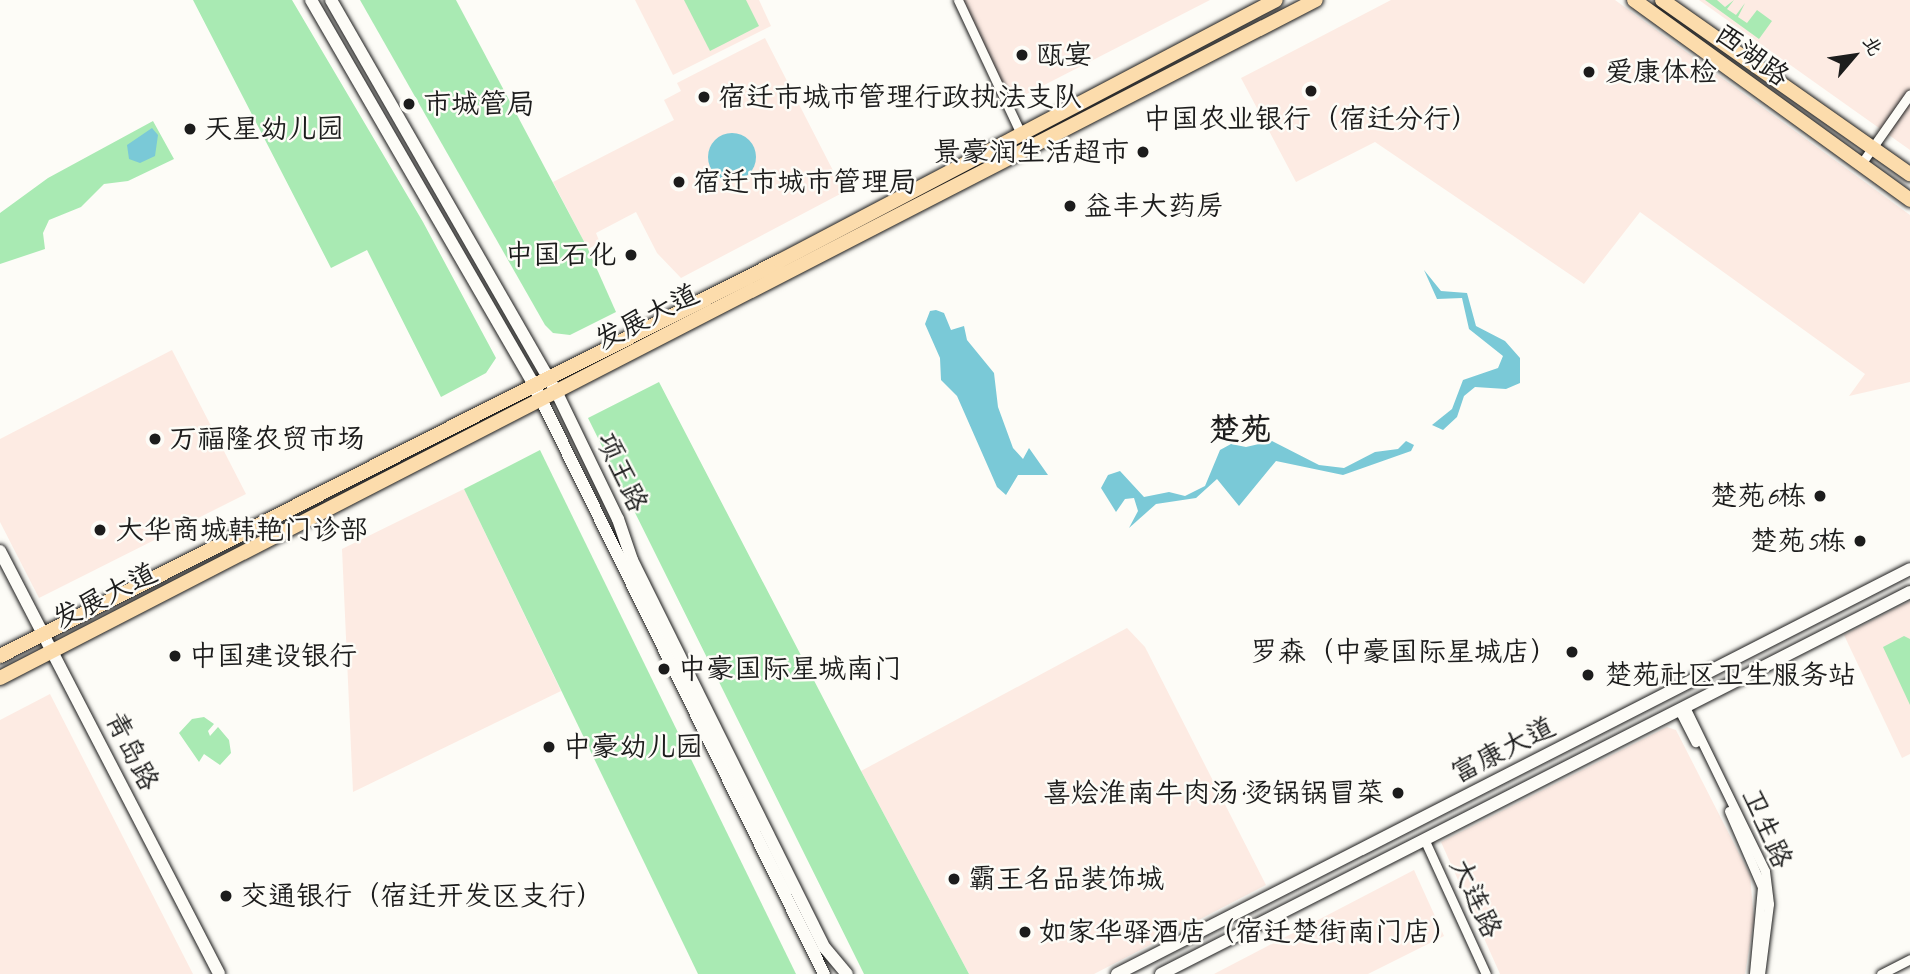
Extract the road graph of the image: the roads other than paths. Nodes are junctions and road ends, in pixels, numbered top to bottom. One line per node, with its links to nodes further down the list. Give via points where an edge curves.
1 (312, 0): 14 (street, 项王路)
2 (331, 0): 15 (street, 项王路)
3 (958, 0): 9 (street)
4 (1276, 0): 9 (main road, 发展大道)
5 (1315, 0): 15 (main road, 发展大道)
6 (1634, 0): 11 (main road, 西湖路)
7 (1662, 0): 10 (main road, 西湖路)
8 (1910, 94): 10 (street)
9 (1021, 134): 15 (main road, 发展大道)
10 (1872, 148): 11 (street); 12 (main road, 西湖路)
11 (1861, 164): 13 (main road, 西湖路)
12 (1910, 174)
13 (1910, 200)
14 (534, 385): 15 (main road, 发展大道); 16 (street, 项王路); 20 (main road, 发展大道)
15 (552, 385): 16 (main road, 发展大道); 29 (street, 项王路, via 618,519 632,560 819,936)
16 (541, 399): 21 (main road, 发展大道); 28 (street, 项王路)
17 (0, 551): 20 (street, 青岛路)
18 (1910, 569): 30 (street, 富康大道)
19 (1910, 592): 24 (street, 富康大道)
20 (43, 634): 21 (street, 青岛路); 22 (main road, 发展大道)
21 (52, 651): 23 (main road, 发展大道); 27 (street, 青岛路)
22 (0, 656)
23 (0, 678)
24 (1683, 711): 25 (street, 富康大道); 33 (street, 卫生路, via 1761,880); 34 (street, 卫生路, via 1765,871 1769,904)
25 (1425, 841): 31 (street, 富康大道); 32 (street, 大连路)
26 (1910, 959): 35 (street)
27 (219, 974)
28 (824, 974)
29 (846, 974)
30 (1117, 974)
31 (1161, 974)
32 (1486, 974)
33 (1754, 974)
34 (1760, 974)
35 (1881, 974)

